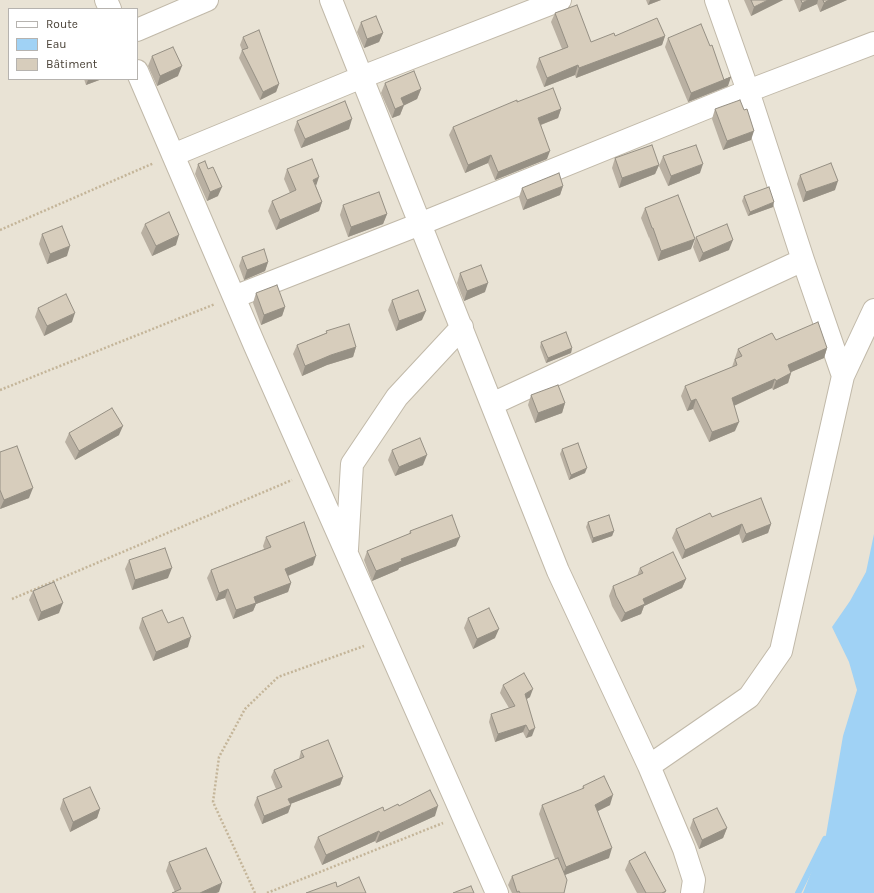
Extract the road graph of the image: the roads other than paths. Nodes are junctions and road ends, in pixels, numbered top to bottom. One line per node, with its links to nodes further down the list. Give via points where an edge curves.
1 (207, 0): 5 (street)
2 (331, 0): 8 (street)
3 (560, 0): 8 (street)
4 (716, 0): 9 (street)
5 (138, 30)
6 (874, 43): 9 (street)
7 (138, 73): 10 (street)
8 (362, 77): 10 (street); 11 (street)
9 (748, 91): 11 (street); 12 (street)
10 (173, 155): 13 (street)
11 (420, 224): 13 (street); 15 (street)
12 (804, 260): 16 (street); 17 (street)
13 (234, 297): 18 (street)
14 (874, 310): 16 (street)
15 (462, 327): 17 (street); 18 (street, via 397,397 352,464)
16 (843, 376): 19 (street, via 781,651 749,697)
17 (492, 404): 19 (street, via 558,571)
18 (346, 552): 20 (street)
19 (649, 766): 21 (street, via 684,849 694,880)
20 (497, 893)
21 (692, 893)

